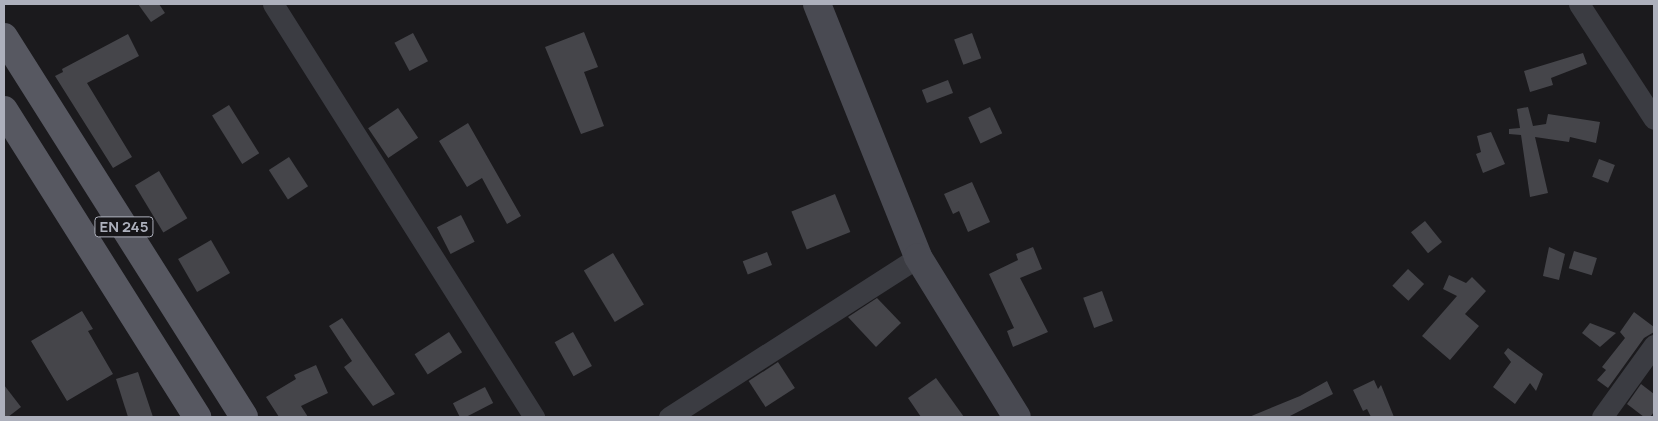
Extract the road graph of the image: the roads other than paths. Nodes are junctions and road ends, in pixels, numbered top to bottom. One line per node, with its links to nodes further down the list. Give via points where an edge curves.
1 (273, 4): 11 (street)
2 (817, 4): 7 (main road)
3 (1579, 4): 6 (street)
4 (4, 37): 10 (main road, EN 245)
5 (4, 110): 9 (main road, EN 245)
6 (1654, 119)
7 (918, 256): 12 (street); 13 (main road)
8 (1654, 346): 14 (street)
9 (197, 417)
10 (244, 417)
11 (534, 417)
12 (669, 417)
13 (1017, 417)
14 (1602, 417)

